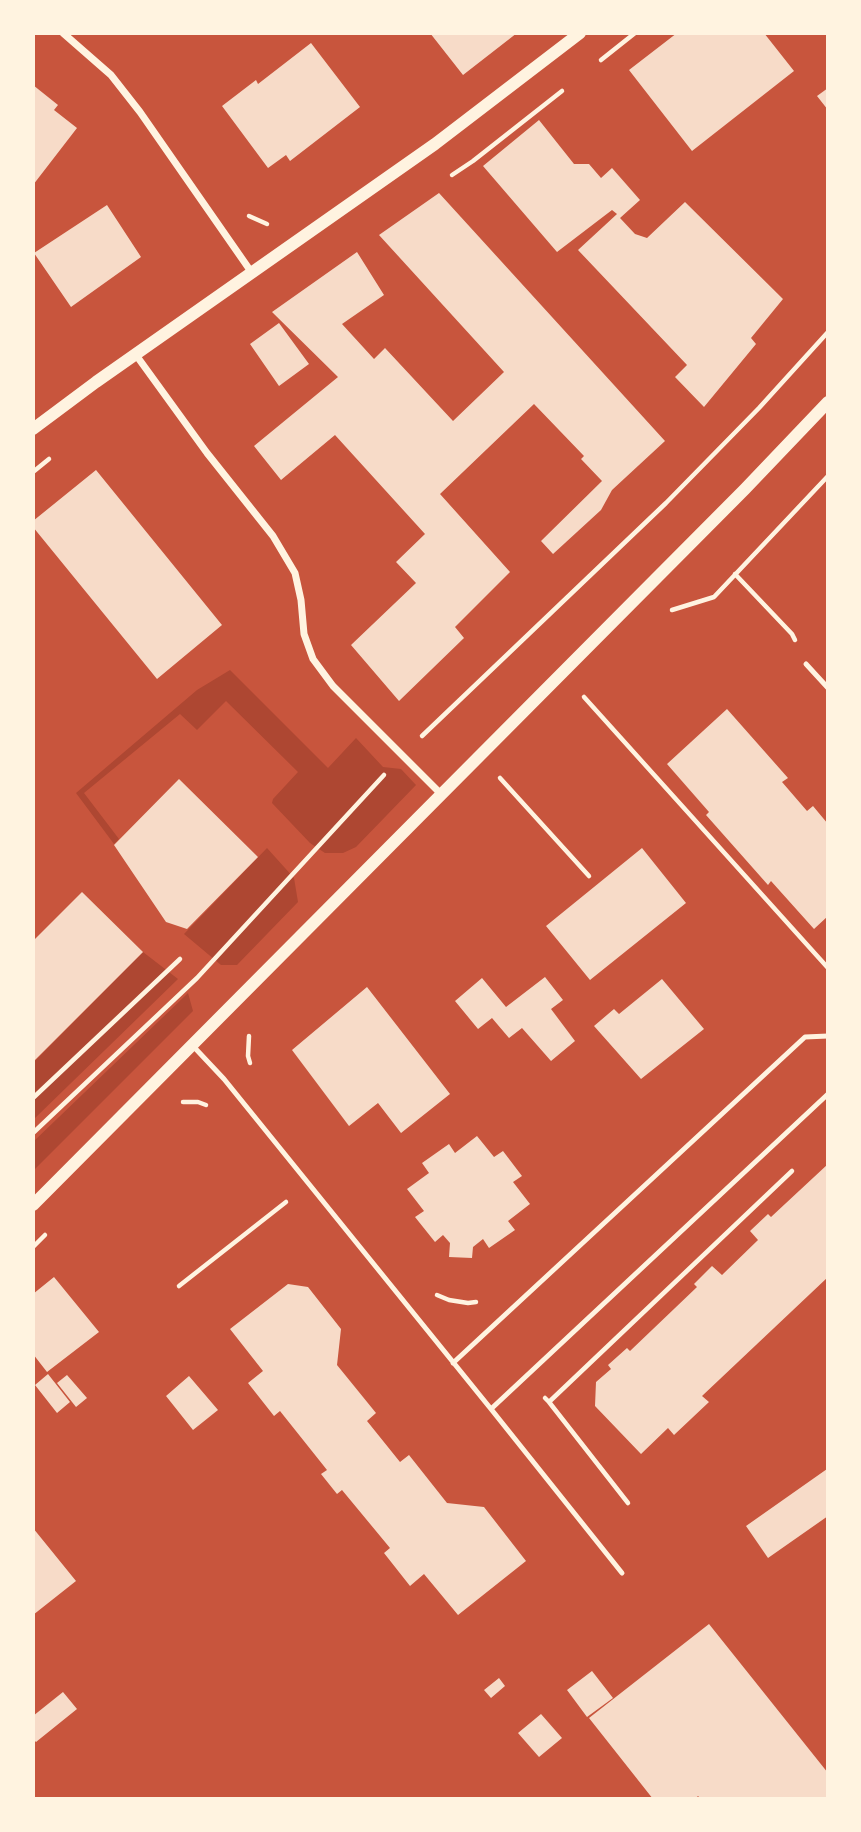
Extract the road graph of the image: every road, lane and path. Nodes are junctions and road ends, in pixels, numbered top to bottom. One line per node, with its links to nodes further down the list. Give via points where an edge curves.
1 (63, 33): 3 (street, via 111,75)
2 (580, 33): 3 (street, via 435,144)
3 (252, 273): 5 (street)
4 (828, 332): 12 (path, via 666,503)
5 (136, 355): 7 (street); 12 (street, via 295,573 304,634 313,659 333,686)
6 (828, 402): 14 (street)
7 (33, 429)
8 (735, 573): 9 (path, via 792,634)
9 (806, 664): 10 (lane)
10 (828, 688)
11 (582, 693): 17 (path)
12 (402, 755): 14 (street); 24 (path, via 197,978)
13 (500, 778): 15 (path)
14 (442, 795): 20 (street)
15 (589, 876)
16 (180, 960): 23 (path)
17 (828, 968)
18 (249, 1036): 21 (path, via 248,1056)
19 (828, 1036): 30 (lane, via 804,1037)
20 (193, 1046): 26 (street); 30 (lane)
21 (254, 1072)
22 (828, 1094): 32 (lane)
23 (33, 1098)
24 (33, 1133)
25 (289, 1199): 27 (path)
26 (33, 1205)
27 (179, 1286)
28 (435, 1294): 29 (path, via 458,1302)
29 (479, 1301)
30 (453, 1363): 32 (lane)
31 (549, 1402): 33 (path)
32 (491, 1409): 34 (lane)
33 (628, 1503)
34 (622, 1573)

